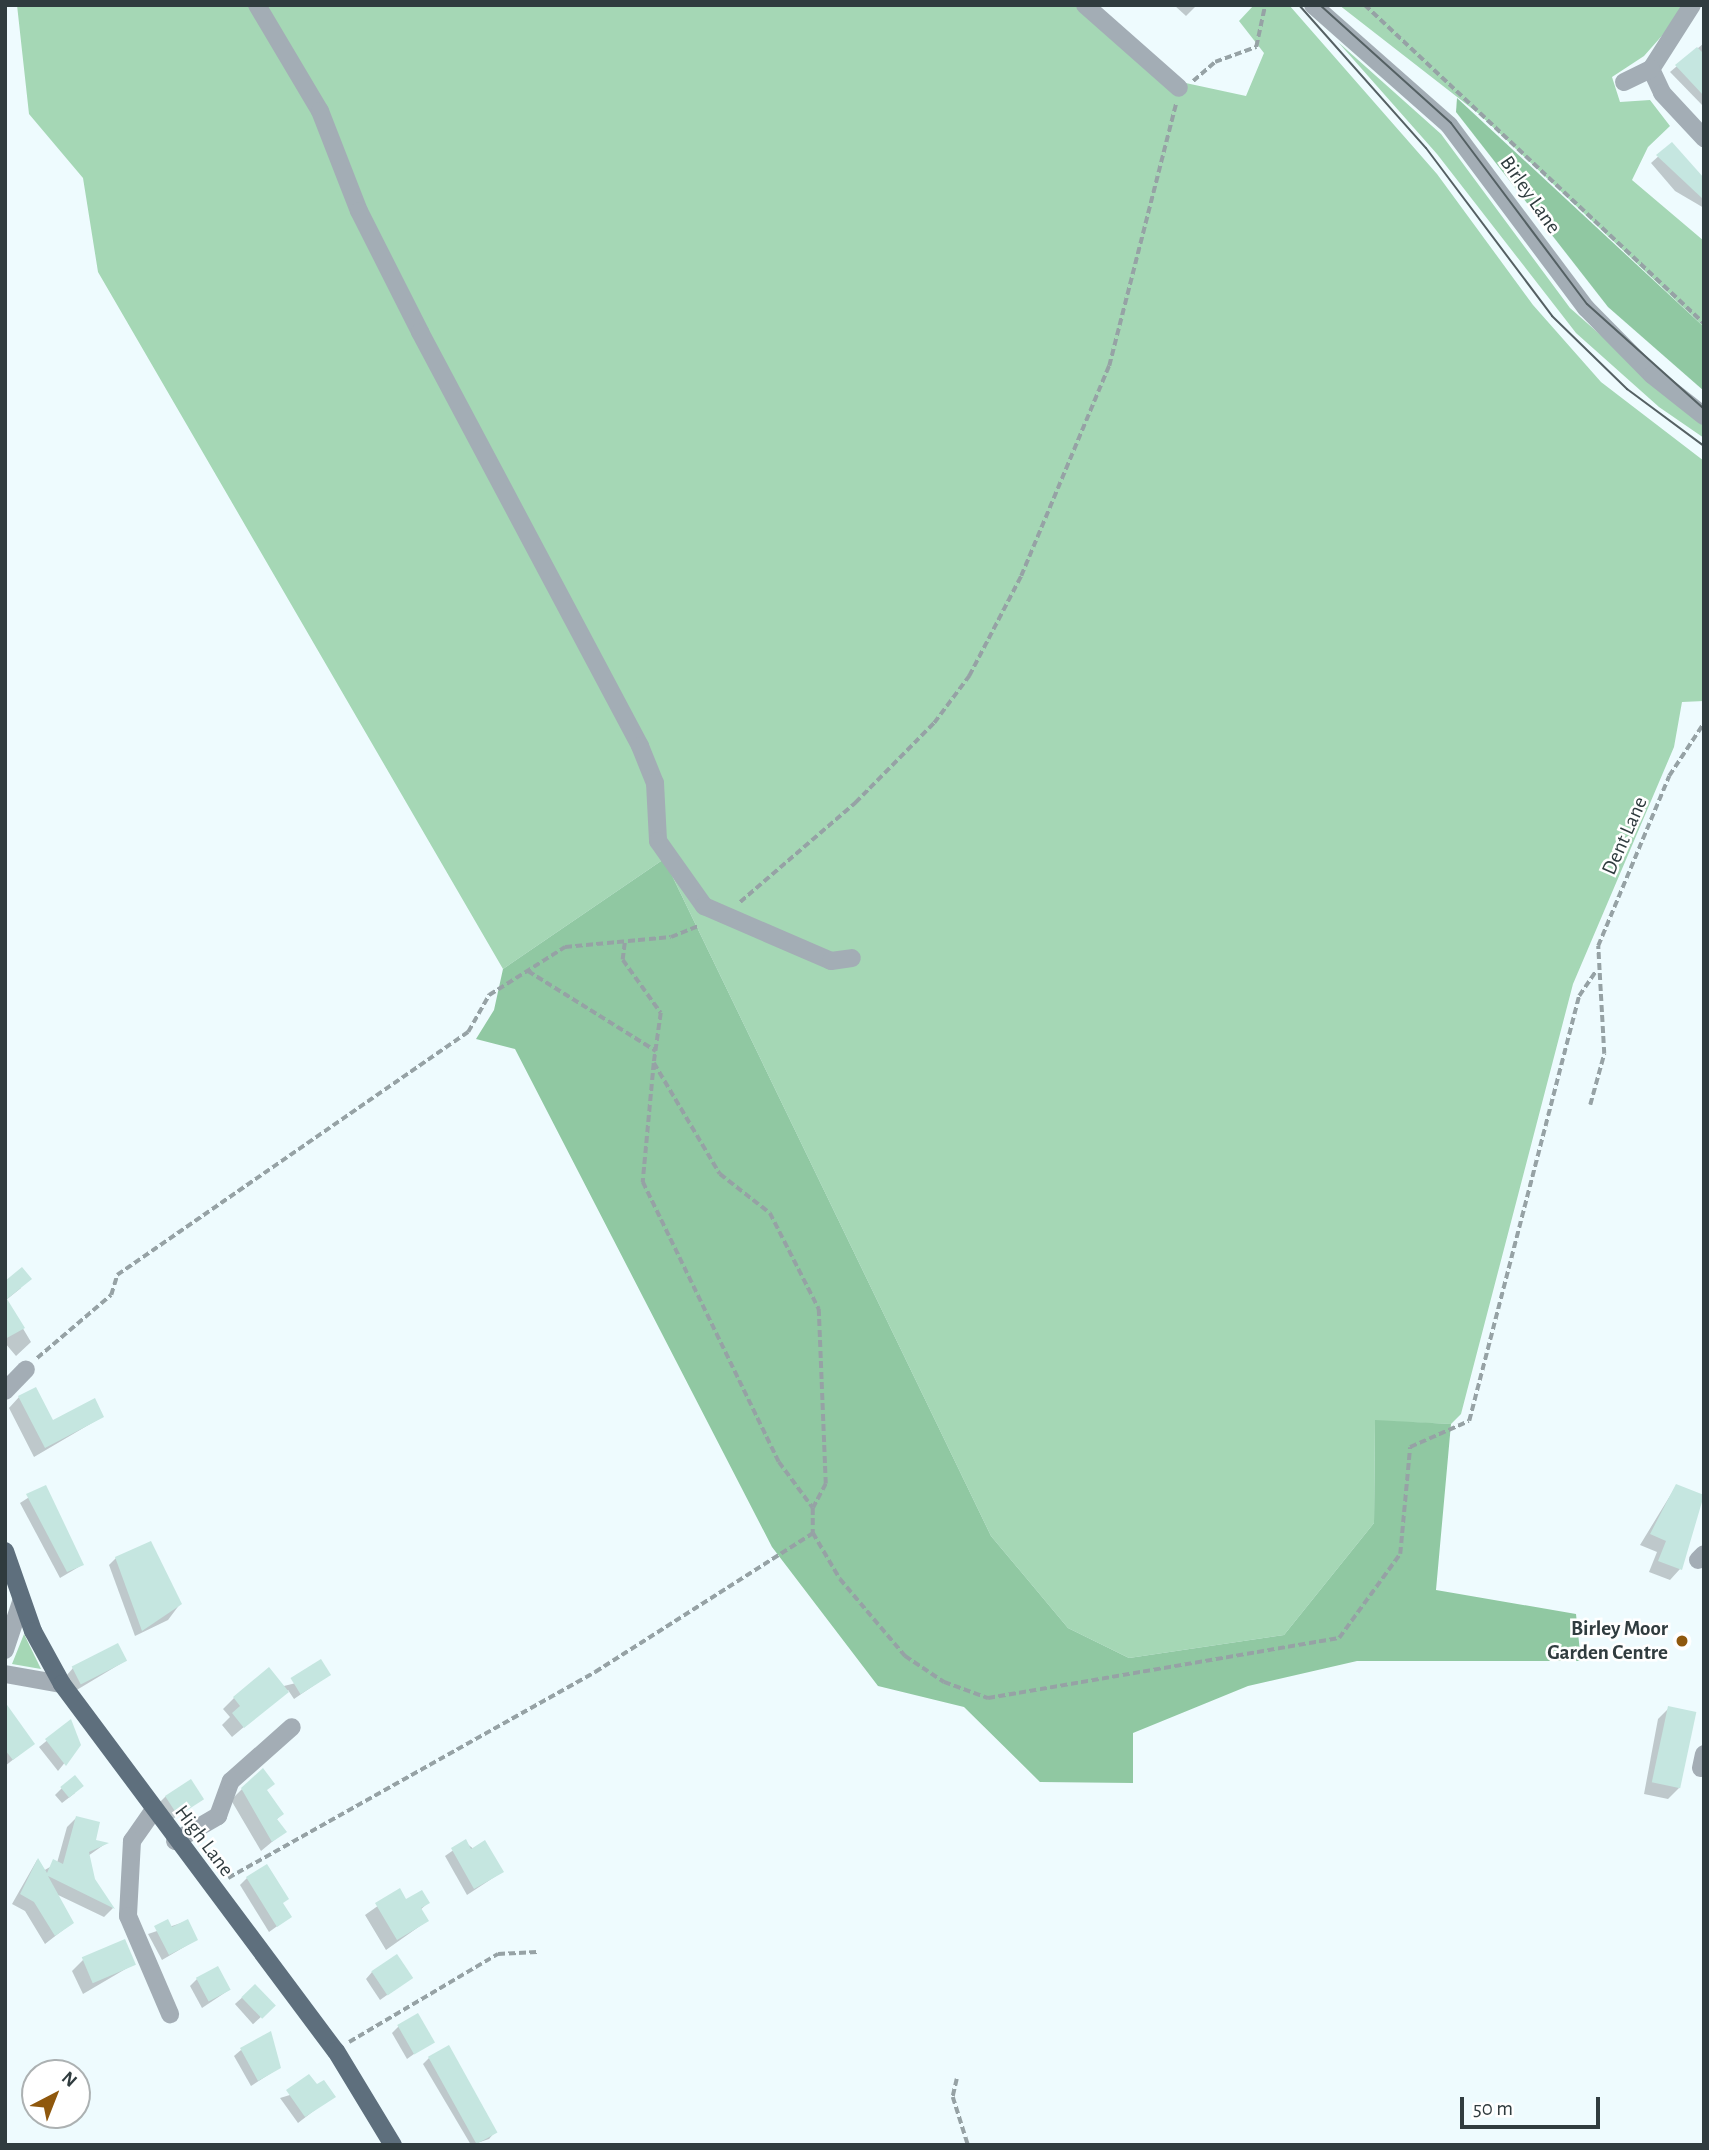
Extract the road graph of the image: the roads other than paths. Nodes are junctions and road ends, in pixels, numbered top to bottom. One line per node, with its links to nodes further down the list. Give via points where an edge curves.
1 (257, 5): 10 (street, via 320,111 359,211 640,746 655,783 658,841 704,906 831,961)
2 (1085, 5): 7 (street)
3 (1313, 5): 9 (street, Birley Lane, via 1449,125 1586,308 1651,375)
4 (1692, 5): 5 (street)
5 (1651, 69): 6 (street); 8 (street, via 1662,93)
6 (1624, 82)
7 (1179, 88)
8 (1704, 138)
9 (1704, 416)
10 (852, 958)
11 (26, 1369): 12 (street)
12 (5, 1391)
13 (5, 1550): 14 (main road, High Lane)
14 (21, 1602): 15 (street); 17 (main road, High Lane)
15 (5, 1650)
16 (5, 1674): 17 (street)
17 (62, 1684): 19 (main road, High Lane)
18 (292, 1727): 20 (street, via 231,1781 218,1816)
19 (153, 1811): 20 (main road, High Lane); 21 (street, via 132,1841 128,1916)
20 (175, 1840): 22 (main road, High Lane, via 336,2051)
21 (170, 2014)
22 (393, 2145)

